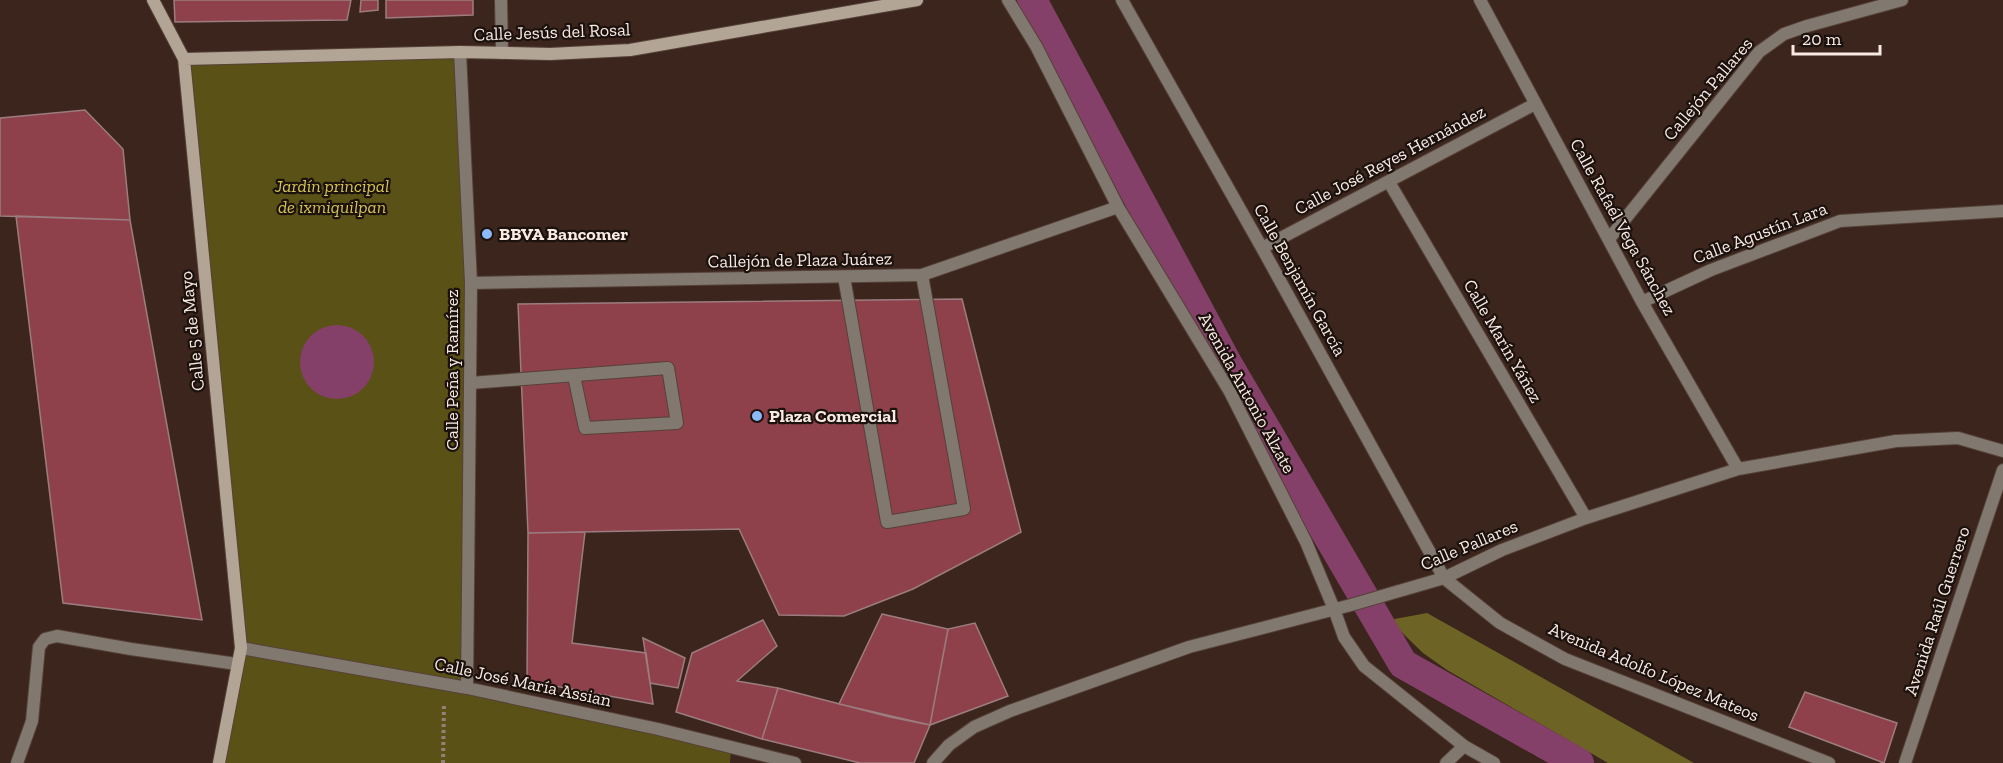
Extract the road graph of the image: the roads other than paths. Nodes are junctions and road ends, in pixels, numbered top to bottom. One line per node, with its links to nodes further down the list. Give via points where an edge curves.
1 (153, 0): 10 (main road, Calle 5 de Mayo)
2 (501, 0): 9 (street)
3 (917, 0): 9 (main road, Calle Jesús del Rosal, via 630,50)
4 (1008, 0): 13 (street, Avenida Antonio Alzate)
5 (1122, 0): 16 (street, Calle Benjamín García)
6 (1480, 0): 11 (street, Calle Rafaél Vega Sánchez)
7 (1902, 0): 15 (street, Callejón Pallares, via 1792,31 1759,52)
8 (460, 52): 9 (main road, Calle Jesús del Rosal); 10 (main road, Calle Jesús del Rosal); 19 (street, Calle Peña y Ramírez)
9 (502, 53)
10 (184, 59): 29 (main road, Calle 5 de Mayo)
11 (1535, 104): 12 (street, Calle José Reyes Hernández); 15 (street, Calle Rafaél Vega Sánchez)
12 (1389, 182): 16 (street, Calle José Reyes Hernández); 26 (street, Calle Marín Yáñez)
13 (1118, 207): 17 (street, Callejón de Plaza Juárez); 28 (street, Avenida Antonio Alzate, via 1230,392 1306,542)
14 (2003, 211): 20 (street, Calle Agustín Lara, via 1840,221 1711,270)
15 (1609, 239): 20 (street, Calle Rafaél Vega Sánchez)
16 (1262, 248): 27 (street, Calle Benjamín García)
17 (922, 275): 18 (street, Callejón de Plaza Juárez); 18 (street, via 964,509 887,522)
18 (844, 277): 19 (street, Callejón de Plaza Juárez)
19 (471, 283): 22 (street, Calle Peña y Ramírez)
20 (1642, 302): 24 (street, Calle Rafaél Vega Sánchez)
21 (574, 376): 21 (street, via 668,368 677,423 585,428); 22 (street)
22 (470, 383): 31 (street, Calle Peña y Ramírez)
23 (2003, 451): 24 (street, Calle Pallares, via 1958,438 1896,441)
24 (1738, 469): 26 (street, Calle Pallares)
25 (2003, 470): 40 (street, Avenida Raúl Guerrero)
26 (1586, 518): 27 (street, Calle Pallares, via 1502,550)
27 (1444, 578): 28 (street, Calle Pallares); 39 (street, Avenida Adolfo López Mateos, via 1500,623 1565,659)
28 (1334, 609): 32 (street, Avenida Antonio Alzate, via 1344,637 1364,666); 36 (street, Calle Pallares, via 1189,647 1010,711 974,727)
29 (241, 648): 30 (main road, Calle 5 de Mayo); 31 (street, Calle José María Assian)
30 (237, 664): 33 (street, via 57,636 45,639 39,647 32,721); 34 (main road, Calle 5 de Mayo)
31 (467, 688): 35 (street, Calle José María Assian)
32 (1464, 746): 37 (street); 38 (street, Avenida Antonio Alzate)
33 (17, 763)
34 (219, 763)
35 (795, 763)
36 (933, 763)
37 (1446, 763)
38 (1494, 763)
39 (1829, 763)
40 (1905, 763)

